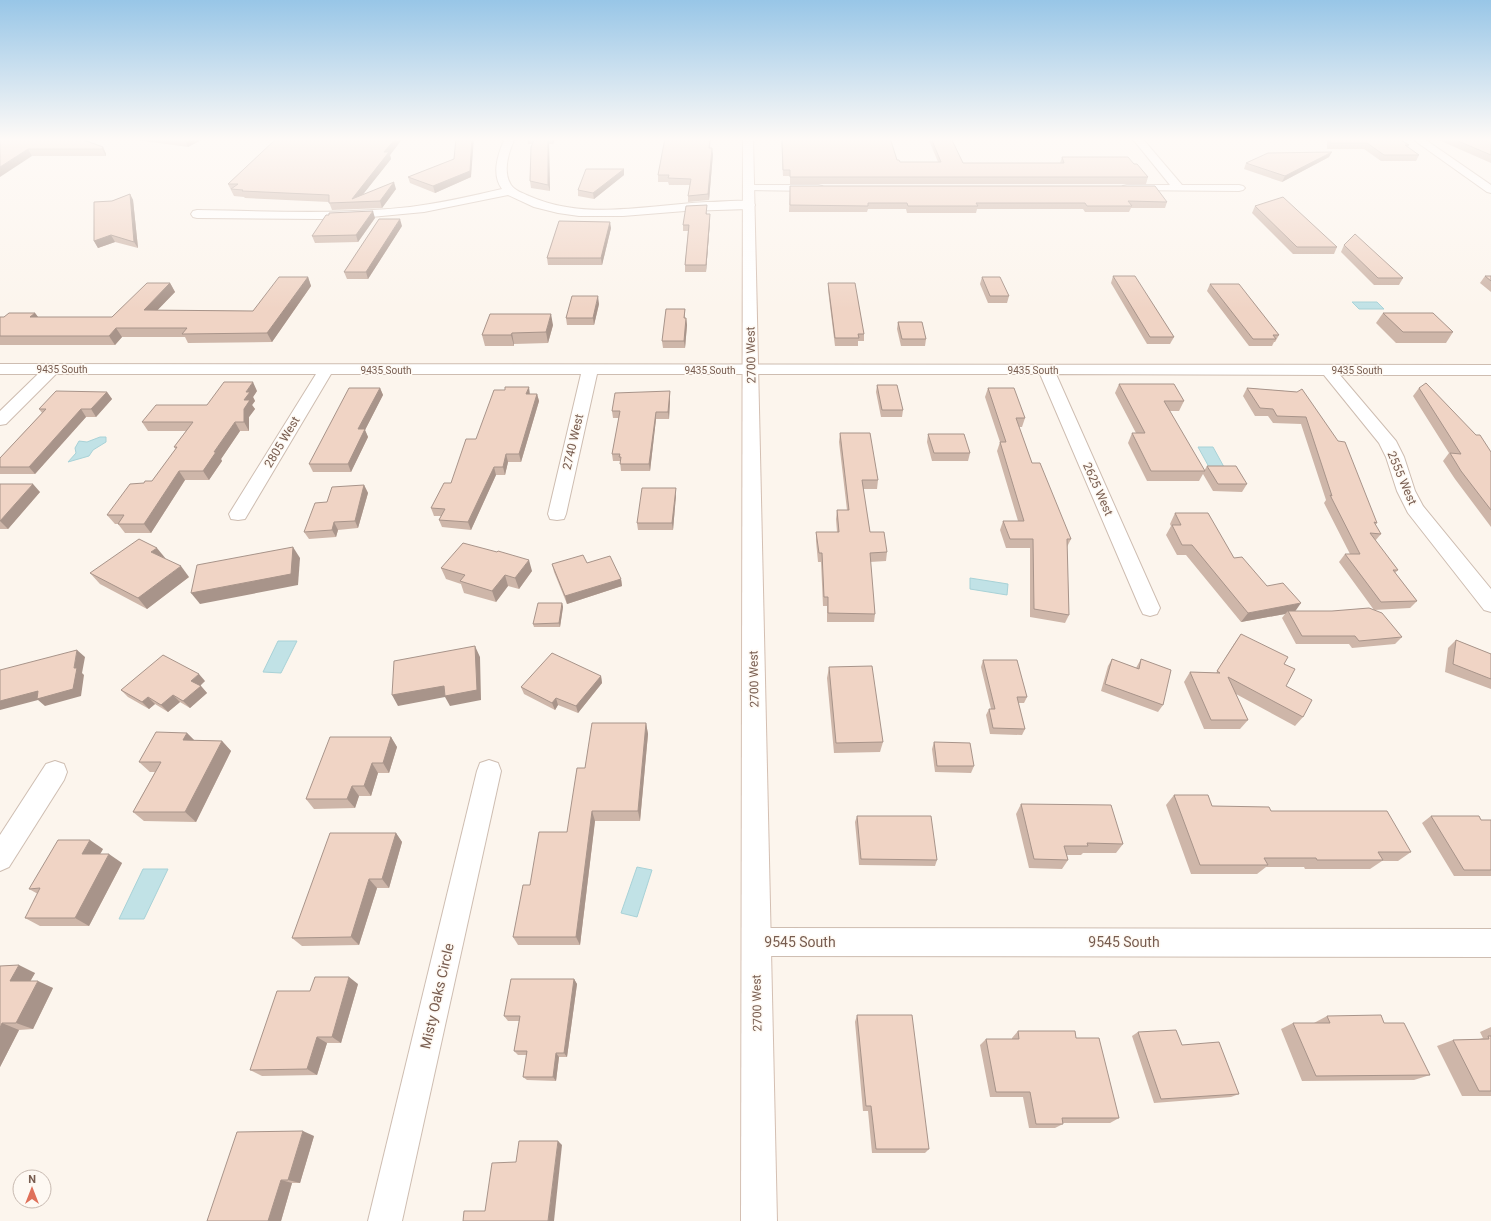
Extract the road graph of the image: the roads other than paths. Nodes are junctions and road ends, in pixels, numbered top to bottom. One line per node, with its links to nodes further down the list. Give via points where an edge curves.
1 (487, 195): 5 (street, via 431,207 389,212)
2 (518, 195): 4 (street, via 550,208 609,213 686,207)
3 (759, 195): 4 (street)
4 (749, 196): 10 (main road, 2700 West)
5 (197, 214)
6 (0, 369): 7 (street, 9435 South)
7 (52, 369): 8 (street, 9435 South); 14 (street)
8 (326, 370): 9 (street, 9435 South); 15 (street, 2805 West)
9 (590, 370): 10 (street, 9435 South); 16 (street, 2740 West)
10 (751, 370): 11 (street, 9435 South); 22 (main road, 2700 West)
11 (1046, 370): 12 (street, 9435 South); 18 (street, 2625 West)
12 (1328, 370): 13 (street, 9435 South); 17 (street, 2555 West, via 1387,441 1415,509)
13 (1491, 370)
14 (0, 420)
15 (238, 514)
16 (557, 514)
17 (1491, 604)
18 (1150, 608)
19 (489, 771): 24 (street, Misty Oaks Circle)
20 (55, 772): 21 (street)
21 (0, 858)
22 (757, 942): 23 (street, 9545 South); 25 (main road, 2700 West)
23 (1491, 943)
24 (385, 1221)
25 (759, 1221)

